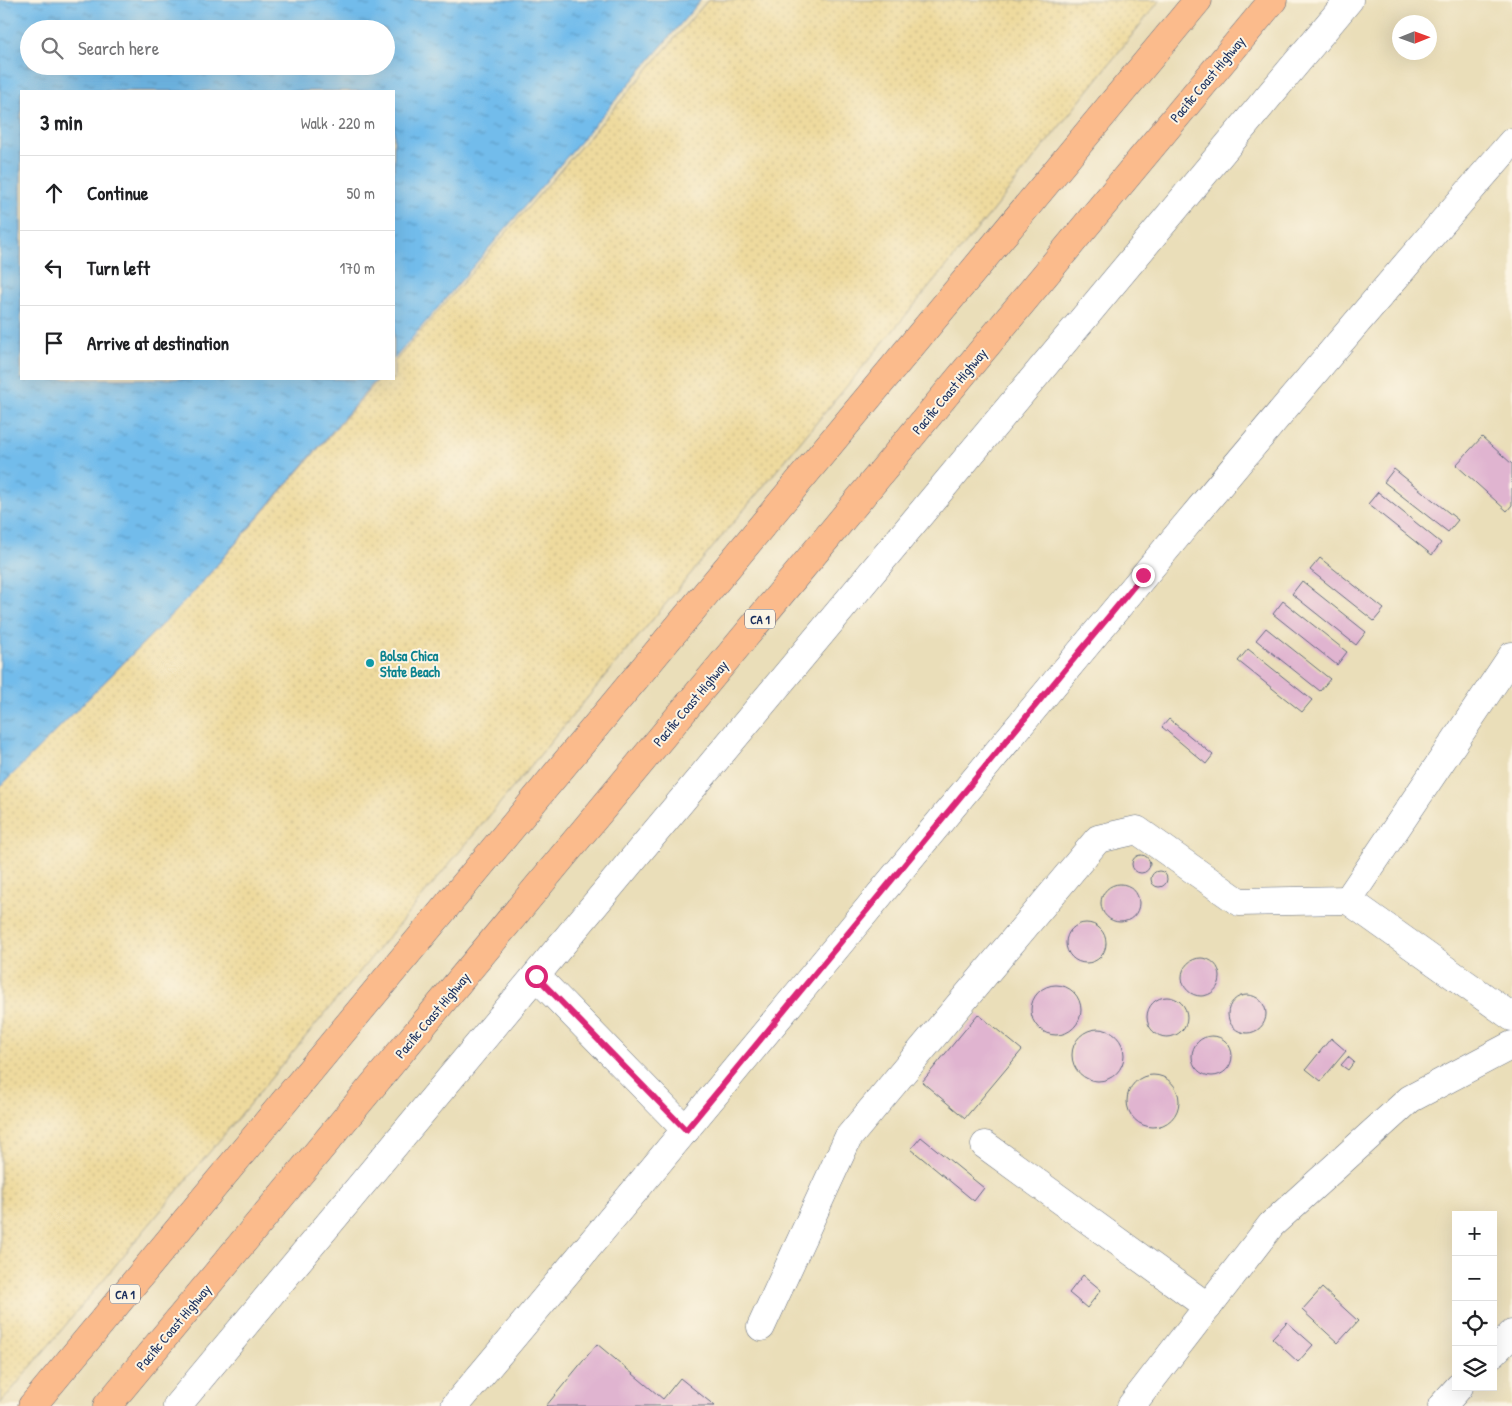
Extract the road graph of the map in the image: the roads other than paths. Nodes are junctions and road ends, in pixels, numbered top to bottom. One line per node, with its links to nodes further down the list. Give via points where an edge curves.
1 (1198, 0): 17 (highway, CA 1)
2 (1273, 0): 18 (highway, Pacific Coast Highway / CA 1)
3 (1349, 0): 7 (street)
4 (1512, 142): 10 (street, via 1355,322 1174,538)
5 (1512, 656): 6 (street)
6 (1348, 900): 8 (street); 13 (street, via 1239,902 1138,830 1098,839 848,1138)
7 (536, 976): 10 (street); 19 (street)
8 (1512, 1017)
9 (1512, 1045): 12 (street, via 1410,1098 1271,1225)
10 (686, 1130): 20 (street)
11 (985, 1145): 12 (street)
12 (1208, 1307): 21 (street)
13 (761, 1327)
14 (1512, 1334): 15 (street)
15 (1497, 1349)
16 (1455, 1391): 22 (street)
17 (32, 1406)
18 (107, 1406)
19 (177, 1406)
20 (455, 1406)
21 (1130, 1406)
22 (1442, 1406)

